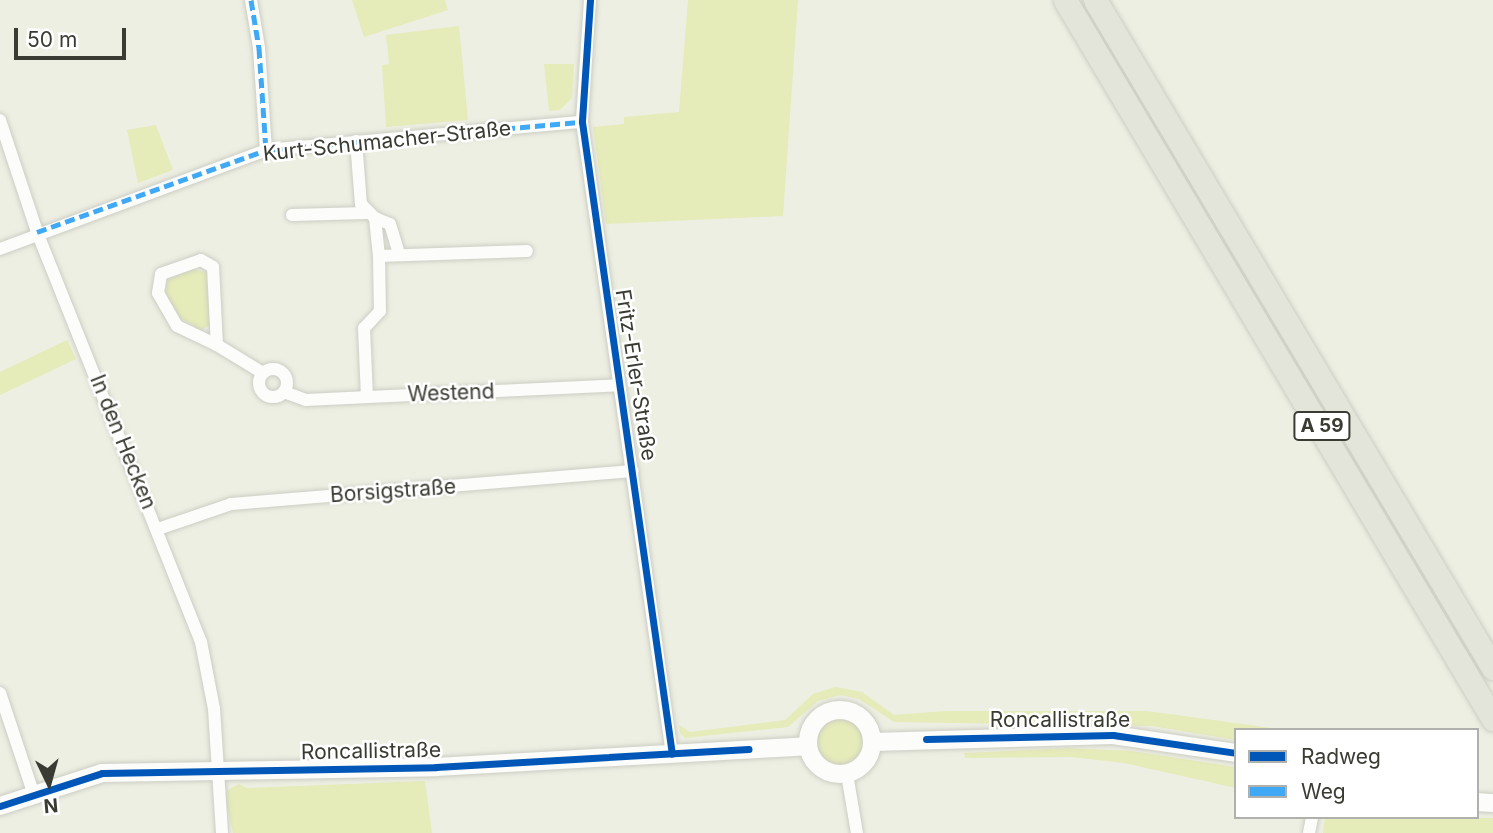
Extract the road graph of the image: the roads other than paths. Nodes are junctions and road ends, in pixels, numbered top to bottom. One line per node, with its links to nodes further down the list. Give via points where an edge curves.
1 (251, 0): 8 (street, via 259,48)
2 (590, 0): 6 (street, Fritz-Erler-Straße)
3 (1065, 0): 25 (highway, A 59)
4 (1095, 0): 23 (highway, A 59)
5 (0, 120): 11 (street, In den Hecken)
6 (582, 122): 7 (street, Kurt-Schumacher-Straße); 18 (street, Fritz-Erler-Straße)
7 (356, 141): 8 (street, Kurt-Schumacher-Straße); 10 (street, via 361,204)
8 (265, 150): 11 (street, Kurt-Schumacher-Straße)
9 (292, 215): 10 (street)
10 (371, 215): 14 (street, via 390,224); 15 (street)
11 (37, 232): 12 (street, Kurt-Schumacher-Straße); 22 (street, In den Hecken)
12 (0, 249)
13 (527, 251): 14 (street)
14 (399, 254): 15 (street)
15 (379, 256): 20 (street, via 380,311 364,328)
16 (217, 345): 16 (street, via 213,267 201,260 161,274 158,293 168,316 192,335); 17 (street)
17 (263, 373): 19 (street, via 282,372); 19 (street, via 261,391 272,398)
18 (619, 385): 20 (street, Westend); 21 (street, Fritz-Erler-Straße)
19 (284, 392): 20 (street, Westend, via 306,400)
20 (367, 396)
21 (633, 471): 22 (street, Borsigstraße, via 231,504); 29 (street, Fritz-Erler-Straße)
22 (158, 529): 30 (street, In den Hecken, via 205,658)
23 (1493, 668)
24 (0, 693): 32 (street)
25 (1493, 719)
26 (873, 741): 27 (street, via 862,718 838,709 815,721); 28 (street, Roncallistraße, via 1113,736); 31 (street, via 865,762)
27 (807, 746): 29 (street, Roncallistraße); 31 (street, via 825,771)
28 (1234, 753)
29 (671, 754): 30 (street, Roncallistraße, via 436,767)
30 (217, 771): 32 (street, Roncallistraße, via 102,773); 34 (street, In den Hecken)
31 (847, 774): 35 (street)
32 (34, 795): 33 (street, Roncallistraße)
33 (0, 806)
34 (222, 833)
35 (857, 833)

